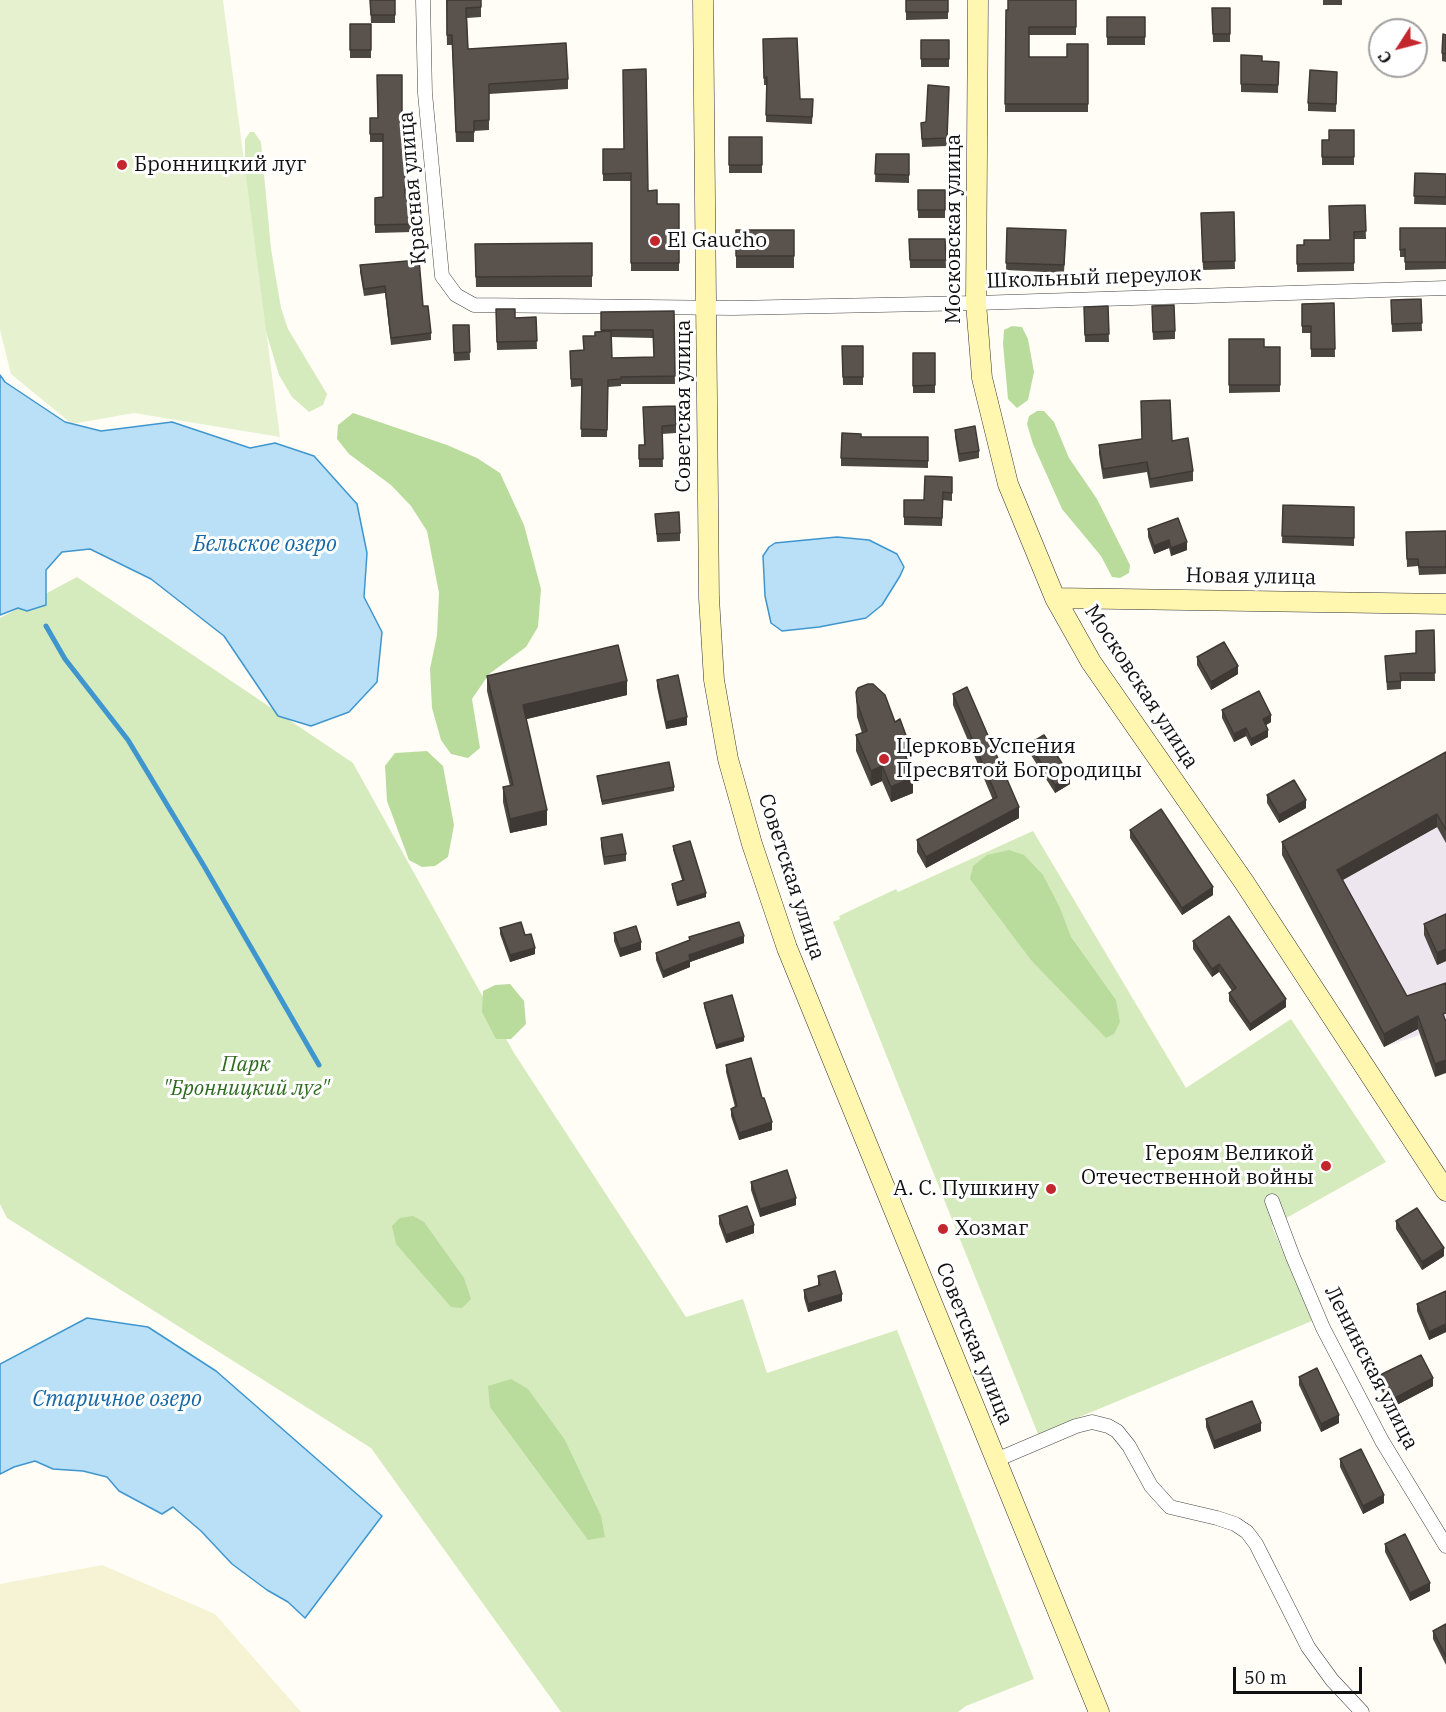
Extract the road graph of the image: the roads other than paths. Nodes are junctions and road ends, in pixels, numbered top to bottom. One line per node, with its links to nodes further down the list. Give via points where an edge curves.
1 (423, 0): 6 (street, Красная улица, via 425,93 442,276 456,295 474,305)
2 (703, 0): 6 (main road, Советская улица)
3 (978, 0): 5 (main road, Московская улица)
4 (1446, 288): 5 (street, Школьный переулок)
5 (976, 303): 6 (street, Школьный переулок); 7 (main road, Московская улица, via 982,378 1008,484)
6 (707, 308): 11 (main road, Советская улица, via 709,598 714,680 728,759 788,948)
7 (1054, 598): 8 (main road, Новая улица); 9 (main road, Московская улица, via 1091,662 1244,882)
8 (1446, 604)
9 (1446, 1191)
10 (1272, 1201): 12 (street, Ленинская улица, via 1323,1328 1383,1441)
11 (996, 1460): 13 (main road, Советская улица); 14 (street, via 1092,1422 1117,1431 1170,1507 1217,1518 1247,1532 1308,1647)
12 (1446, 1546)
13 (1099, 1712)
14 (1362, 1712)

